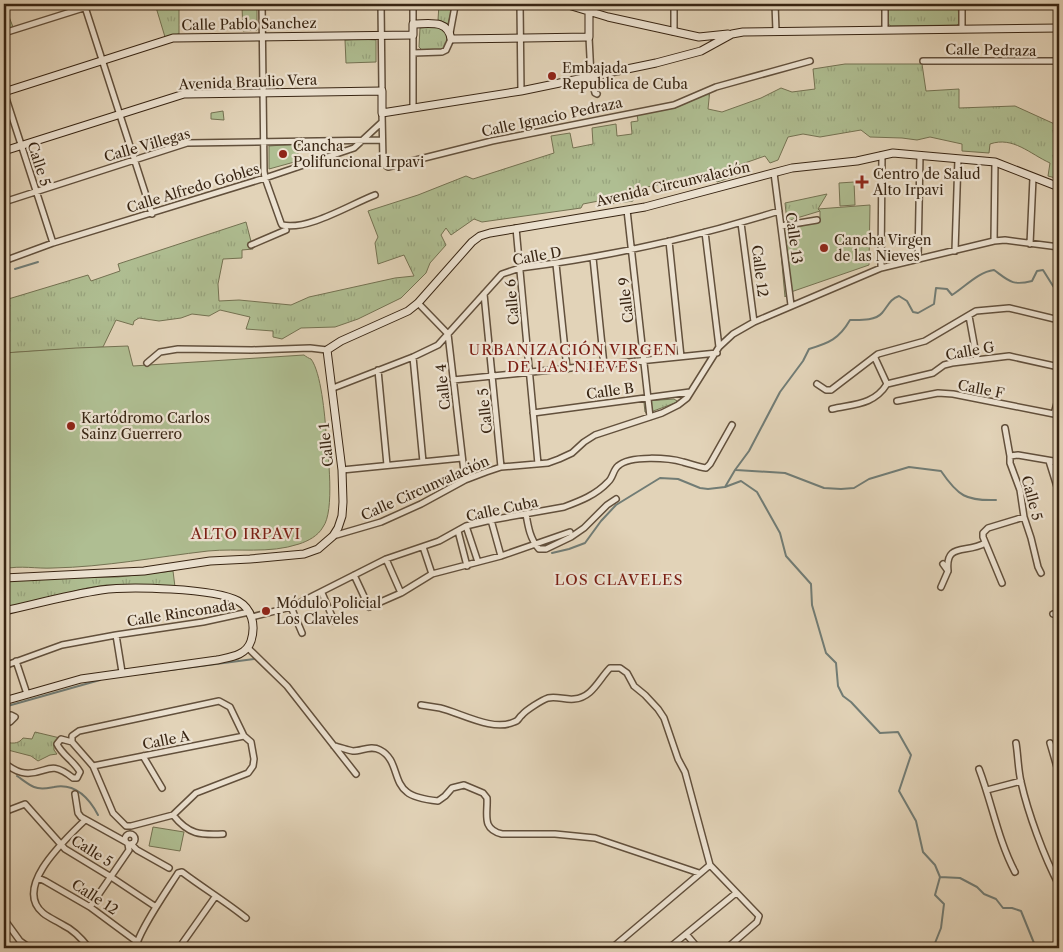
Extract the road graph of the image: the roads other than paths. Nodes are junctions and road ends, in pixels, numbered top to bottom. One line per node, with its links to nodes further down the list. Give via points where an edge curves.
1 (96, 4): 12 (street)
2 (262, 4): 24 (street)
3 (381, 4): 22 (street)
4 (413, 4): 14 (street)
5 (520, 4): 26 (street)
6 (565, 4): 13 (main road)
7 (674, 4): 19 (street)
8 (776, 4): 18 (street)
9 (885, 4): 17 (street)
10 (962, 4): 15 (street)
11 (454, 6): 25 (street)
12 (85, 7): 20 (street); 31 (street)
13 (589, 12): 19 (main road); 27 (main road)
14 (413, 24): 23 (main road); 25 (main road, via 441,24)
15 (962, 28): 16 (main road); 17 (main road)
16 (1059, 28)
17 (885, 29): 18 (main road)
18 (776, 31): 21 (main road)
19 (674, 32): 28 (main road)
20 (4, 33)
21 (732, 34): 28 (main road); 29 (main road)
22 (381, 35): 23 (main road, Calle Pablo Sanchez); 24 (main road, Calle Pablo Sanchez); 36 (street)
23 (413, 35): 30 (street)
24 (262, 36): 31 (main road, Calle Pablo Sanchez, via 173,38); 39 (street)
25 (451, 36): 26 (main road); 30 (street, via 446,50 442,52)
26 (520, 37): 27 (main road); 37 (street)
27 (589, 37): 35 (street)
28 (699, 37): 29 (main road, via 704,43)
29 (701, 51): 35 (main road)
30 (413, 53): 41 (street)
31 (102, 60): 38 (main road, Calle Pablo Sanchez); 43 (street)
32 (810, 61): 46 (street, Calle Ignacio Pedraza, via 716,87 674,105 501,139 388,166 385,166)
33 (923, 61): 34 (street, Calle Pedraza)
34 (1059, 62)
35 (592, 78): 37 (main road); 40 (street)
36 (382, 91): 39 (main road, Avenida Braulio Vera); 42 (main road)
37 (521, 91): 41 (main road)
38 (4, 92): 48 (street, Calle 5)
39 (263, 92): 43 (main road, Avenida Braulio Vera, via 184,94); 47 (street)
40 (597, 94)
41 (413, 108): 42 (main road)
42 (382, 113): 44 (street)
43 (120, 114): 48 (main road, Avenida Braulio Vera); 53 (street)
44 (382, 122): 45 (street, Calle Alfredo Gobles); 46 (street)
45 (362, 140): 46 (street, Calle Villegas); 47 (street, Calle Villegas); 56 (street, Calle Alfredo Gobles, via 354,148)
46 (382, 140)
47 (263, 141): 53 (street, Calle Villegas, via 187,143); 56 (street)
48 (21, 145): 49 (main road, Avenida Braulio Vera); 59 (street, Calle 5)
49 (4, 151)
50 (882, 155): 51 (main road, Avenida Circunvalación); 55 (main road, Avenida Circunvalación); 84 (street)
51 (920, 155): 52 (main road, Avenida Circunvalación); 80 (street)
52 (958, 159): 54 (main road, Avenida Circunvalación); 78 (street)
53 (134, 160): 59 (street, Calle Villegas); 64 (street)
54 (995, 162): 57 (main road, Avenida Circunvalación); 71 (street)
55 (774, 173): 62 (main road, Avenida Circunvalación); 63 (street, Calle 13)
56 (265, 178): 64 (street, Calle Alfredo Gobles); 68 (street)
57 (1033, 178): 58 (main road, Avenida Circunvalación); 74 (street)
58 (1059, 187)
59 (36, 191): 61 (street, Calle Villegas); 73 (street, Calle 5)
60 (375, 195): 68 (street, via 323,218)
61 (4, 202)
62 (627, 210): 69 (main road, Avenida Circunvalación); 77 (street, Calle 9)
63 (779, 211): 66 (street, Calle D); 67 (street, Calle 13)
64 (152, 214): 73 (street, Calle Alfredo Gobles)
65 (817, 220): 67 (street)
66 (741, 223): 70 (street, Calle D); 90 (street, Calle 12)
67 (781, 226): 87 (street, Calle 13)
68 (285, 228): 75 (street)
69 (516, 228): 83 (street, Calle 6); 86 (main road, Avenida Circunvalación, via 480,236 472,242)
70 (705, 232): 72 (street, Calle D); 93 (street)
71 (994, 240): 74 (street, Calle Circunvalación); 78 (street, Calle Circunvalación)
72 (669, 241): 77 (street, Calle D); 95 (street)
73 (53, 243): 81 (street, Calle Alfredo Gobles)
74 (1030, 244): 76 (street, Calle Circunvalación)
75 (250, 245)
76 (1059, 248)
77 (632, 251): 79 (street, Calle D); 97 (street, Calle 9)
78 (955, 251): 80 (street, Calle Circunvalación)
79 (593, 258): 82 (street, Calle D); 100 (street)
80 (918, 259): 84 (street, Calle Circunvalación)
81 (4, 261)
82 (556, 264): 83 (street, Calle D); 102 (street)
83 (520, 268): 85 (street, Calle D, via 502,274); 104 (street, Calle 6)
84 (881, 268): 87 (street, Calle Circunvalación)
85 (484, 294): 91 (street, Calle D); 105 (street, Calle 5)
86 (418, 303): 91 (street); 92 (main road, Avenida Circunvalación, via 408,311)
87 (791, 305): 90 (street, Calle Circunvalación)
88 (969, 316): 89 (street, via 986,309 1010,308); 96 (street, via 925,341 878,354); 98 (street)
89 (1059, 320)
90 (754, 322): 93 (street, Calle Circunvalación, via 733,334)
91 (448, 334): 94 (street, Calle D, via 438,345); 106 (street, Calle 4)
92 (327, 350): 99 (street, via 178,349 160,352); 109 (main road, Calle 1)
93 (718, 350): 95 (street); 110 (street, Calle Circunvalación)
94 (413, 357): 103 (street, Calle D); 123 (street)
95 (681, 357): 97 (street)
96 (875, 358): 107 (street, via 831,390); 108 (street)
97 (644, 360): 100 (street); 112 (street, Calle 9)
98 (977, 360): 101 (street, Calle G, via 1008,356); 108 (street, Calle G, via 944,364 932,373)
99 (147, 363)
100 (604, 365): 102 (street)
101 (1059, 367)
102 (567, 369): 104 (street)
103 (378, 370): 109 (street, Calle D); 126 (street)
104 (530, 372): 105 (street); 115 (street, Calle 6)
105 (493, 376): 106 (street); 127 (street, Calle 5)
106 (454, 380): 121 (street, Calle 4)
107 (817, 384)
108 (887, 384): 114 (street, via 882,393 872,400)
109 (332, 388): 128 (main road, Calle 1)
110 (690, 392): 112 (street, Calle B); 117 (street, Calle Circunvalación, via 678,406)
111 (1059, 396): 116 (street)
112 (648, 398): 115 (street, Calle B); 117 (street, Calle 9)
113 (897, 401): 116 (street, Calle F, via 938,393 953,394)
114 (832, 409)
115 (533, 413): 125 (street, Calle 6)
116 (1057, 414)
117 (650, 417): 125 (street, Calle Circunvalación, via 595,435 572,453)
118 (732, 426): 132 (street, Calle Cuba, via 706,468 665,459 624,462 610,481 592,495 564,507)
119 (1004, 428): 120 (street, Calle 5)
120 (1010, 456): 122 (street, via 1018,454); 133 (street, Calle 5)
121 (462, 458): 123 (street); 129 (street, Calle 4)
122 (1049, 461): 124 (street); 130 (street)
123 (423, 462): 126 (street)
124 (1059, 462)
125 (538, 464): 127 (street, Calle Circunvalación)
126 (387, 465): 128 (street)
127 (501, 467): 129 (street, Calle Circunvalación)
128 (342, 470): 138 (main road, Calle 1, via 342,516)
129 (465, 480): 138 (street, Calle Circunvalación, via 381,522)
130 (1059, 493)
131 (616, 498): 140 (street, via 571,537 546,548 539,549)
132 (526, 514): 134 (street, Calle Cuba); 140 (street)
133 (1024, 517): 139 (street, via 984,530); 148 (street, Calle 5)
134 (491, 520): 135 (street, Calle Cuba); 142 (street)
135 (466, 526): 136 (street, Calle Cuba); 144 (street)
136 (458, 531): 141 (street, Calle Cuba); 146 (street)
137 (570, 532): 140 (street)
138 (333, 536): 151 (main road, via 318,549 304,554 210,561 144,571)
139 (985, 543): 147 (street, via 950,555); 152 (street)
140 (535, 544): 142 (street)
141 (423, 546): 143 (street, Calle Cuba); 149 (street)
142 (501, 556): 144 (street)
143 (386, 559): 150 (street, Calle Cuba); 154 (street)
144 (478, 562): 146 (street)
145 (943, 564): 147 (street)
146 (467, 566): 149 (street)
147 (948, 571): 153 (street)
148 (1040, 573)
149 (432, 574): 154 (street)
150 (354, 575): 154 (street, via 369,607); 155 (street, Calle Cuba)
151 (4, 578)
152 (1002, 583)
153 (941, 587)
154 (401, 592)
155 (322, 593): 156 (street, Calle Cuba); 159 (street)
156 (291, 607): 158 (street, Calle Cuba); 160 (street)
157 (4, 611): 158 (main road, via 104,589 170,589 230,597)
158 (251, 615): 161 (street, Calle Rinconada); 162 (main road, via 254,624)
159 (334, 621)
160 (302, 632)
161 (116, 635): 163 (street, Calle Rinconada, via 62,645); 165 (street)
162 (248, 648): 165 (main road, via 239,655 217,660); 175 (street, via 287,686)
163 (16, 661): 164 (street, Calle Rinconada); 166 (street)
164 (4, 666)
165 (122, 672): 166 (main road)
166 (27, 694): 167 (main road)
167 (4, 701)
168 (421, 705): 194 (street, via 495,725 511,724 545,699 576,700 593,690 610,668 620,668 664,718 685,772)
169 (4, 716): 170 (street, via 11,714 14,717)
170 (4, 724)
171 (244, 736): 172 (street, via 230,707 219,701 79,731 72,736); 176 (street, Calle A); 187 (street, via 254,750 253,766 248,773 196,793)
172 (72, 742): 177 (street, via 61,739 57,744 78,768 77,778 54,768 22,773); 178 (street)
173 (1016, 742): 182 (street)
174 (1050, 743): 181 (street)
175 (334, 746): 180 (street); 197 (street, via 354,751 380,750 389,757 398,782 410,794 438,800 452,788 464,785 483,793 487,798 487,821 496,832 595,838)
176 (143, 756): 178 (street, Calle A); 183 (street)
177 (4, 763)
178 (92, 766): 189 (street, via 113,813 126,826)
179 (979, 769): 184 (street)
180 (356, 774)
181 (1059, 774)
182 (1021, 780): 184 (street); 200 (street, via 1030,812)
183 (162, 788)
184 (987, 790): 196 (street, via 1007,857)
185 (74, 794): 188 (street, via 78,813)
186 (4, 812): 193 (street, Calle 5, via 25,804)
187 (173, 815): 189 (street); 191 (street, via 198,834)
188 (85, 820): 192 (street); 193 (street)
189 (131, 826): 190 (street)
190 (131, 834): 192 (street, via 127,836); 192 (street, via 134,842)
191 (223, 834)
192 (128, 843): 195 (street); 198 (street, via 129,850)
193 (60, 844): 198 (street, Calle 5); 199 (street)
194 (710, 865): 197 (street); 201 (street)
195 (169, 868)
196 (1015, 872)
197 (699, 873): 213 (street)
198 (111, 877): 203 (street); 204 (street, Calle 5)
199 (38, 878): 203 (street, Calle 12); 210 (street, via 35,881 35,898 42,912 77,934)
200 (1059, 884)
201 (736, 893): 207 (street); 216 (street, via 759,919)
202 (215, 897): 204 (street, via 182,872 178,873); 205 (street, via 224,900); 212 (street)
203 (90, 907): 208 (street, Calle 12)
204 (156, 907): 208 (street)
205 (246, 918)
206 (4, 919): 209 (street, via 20,941)
207 (686, 934): 214 (street); 215 (street)
208 (136, 941): 211 (street)
209 (30, 948)
210 (89, 948)
211 (136, 948)
212 (179, 948)
213 (612, 948)
214 (670, 948)
215 (698, 948)
216 (727, 948)

